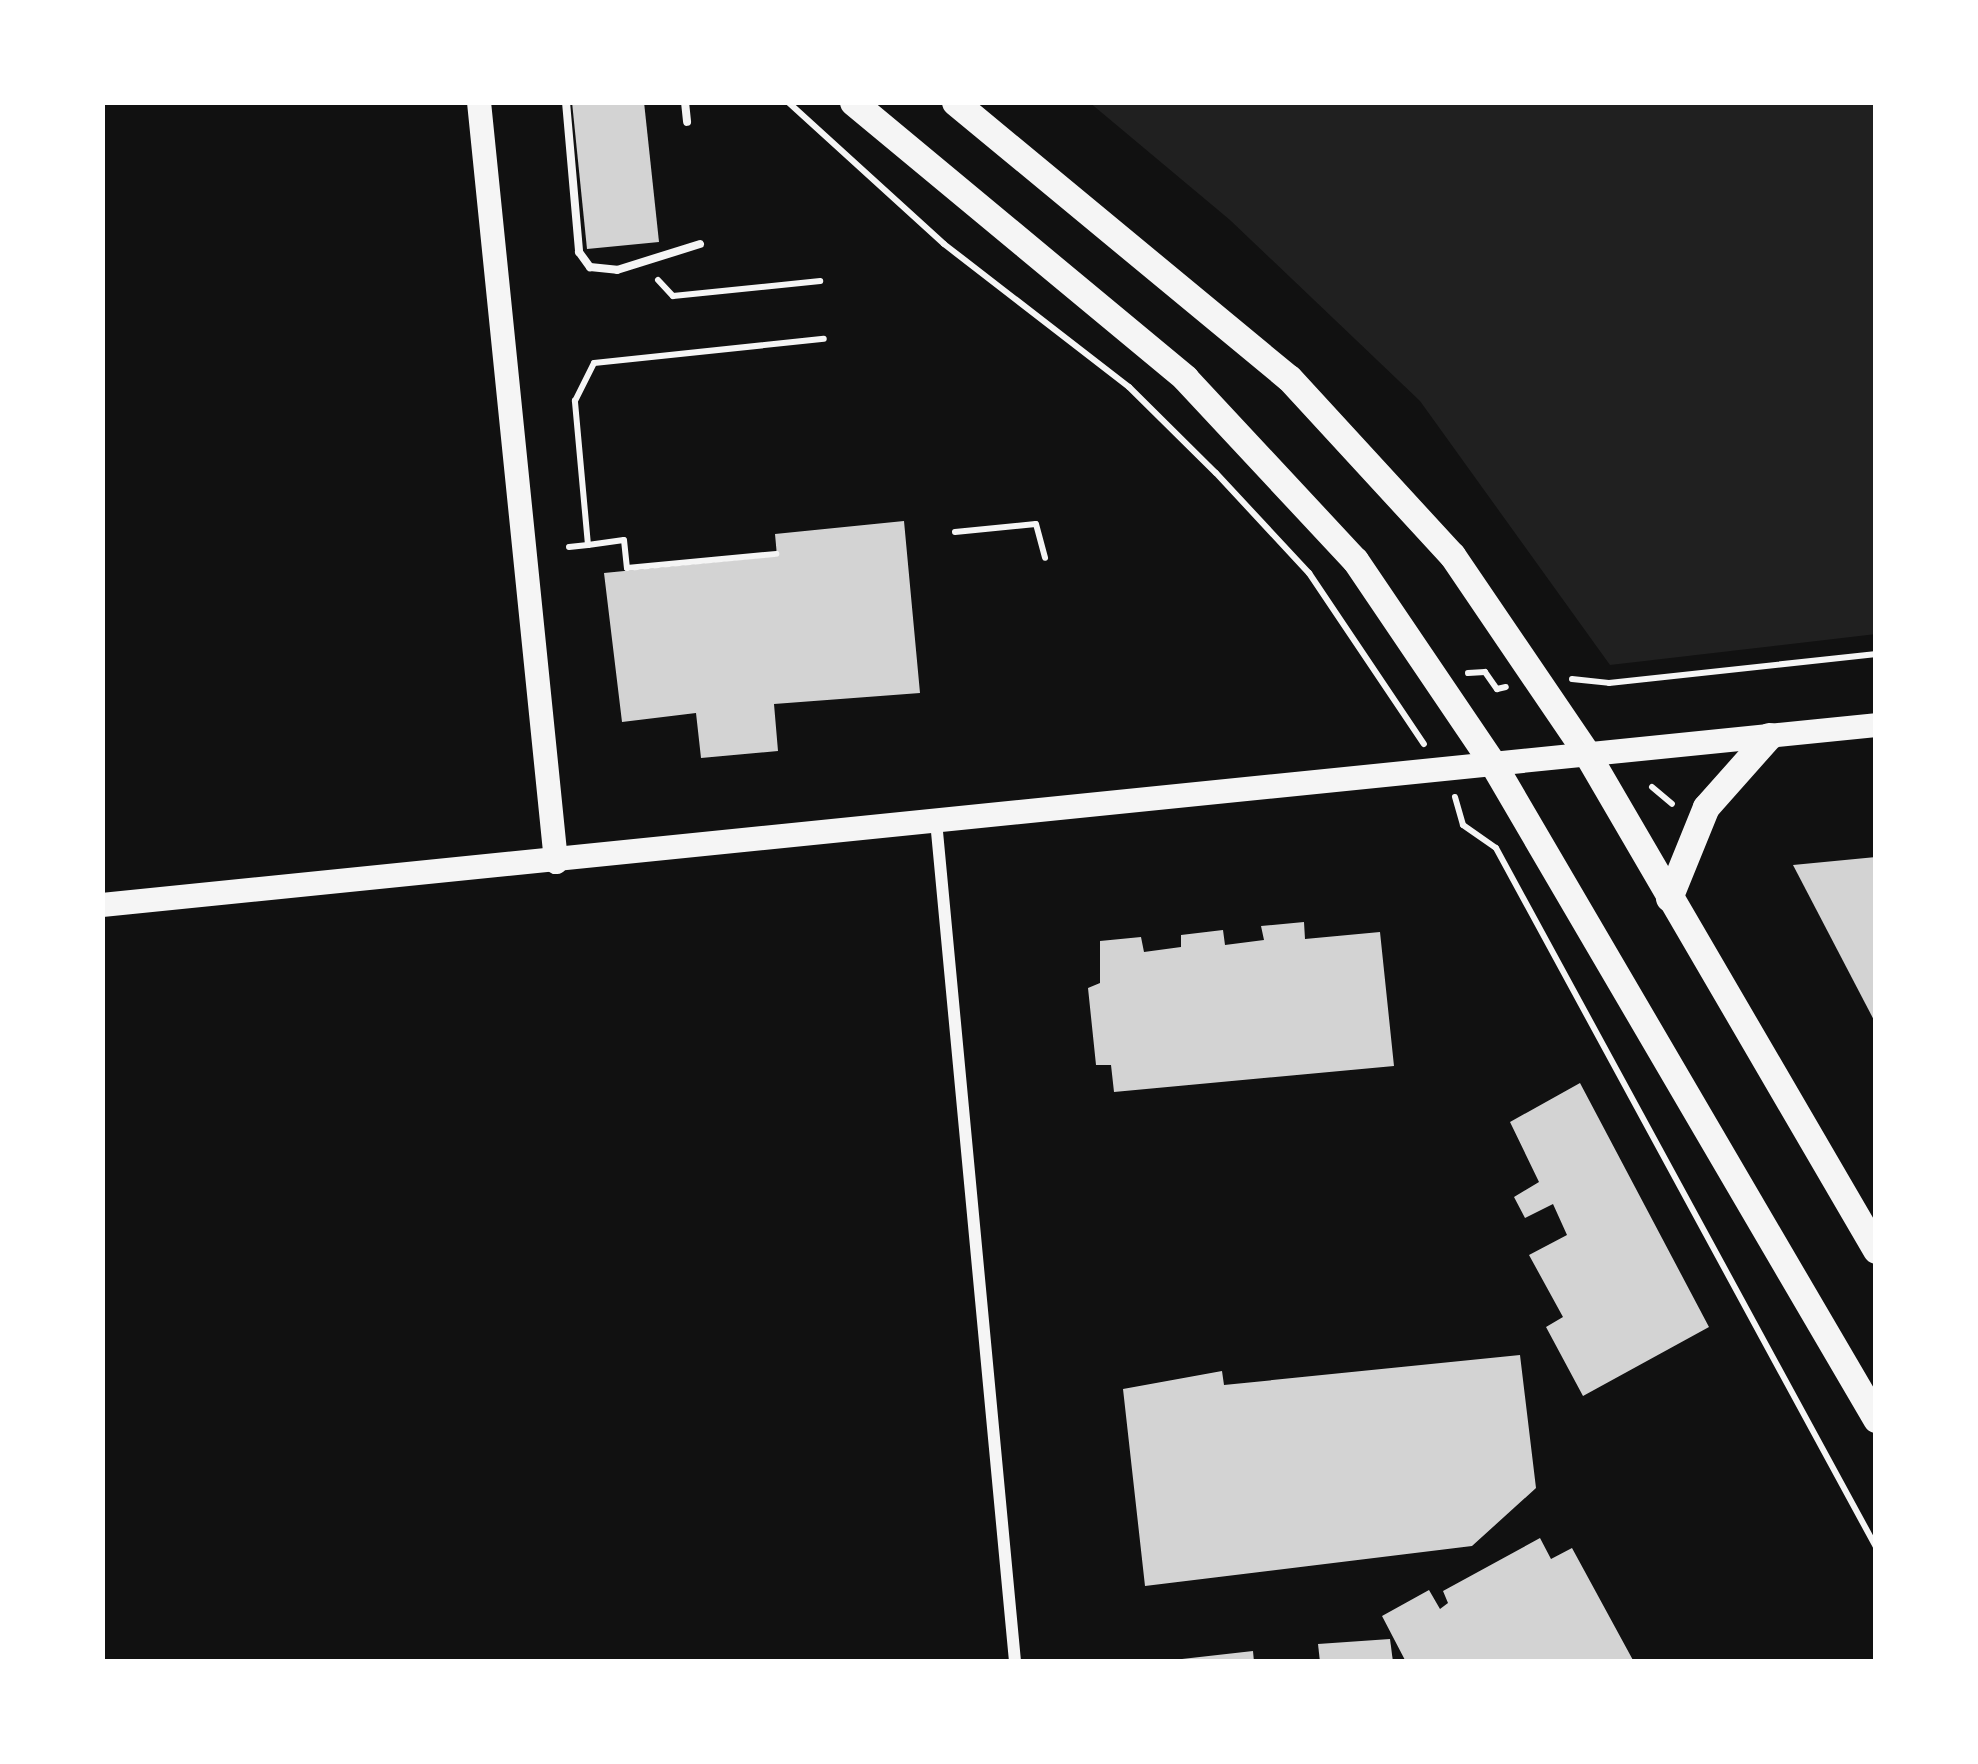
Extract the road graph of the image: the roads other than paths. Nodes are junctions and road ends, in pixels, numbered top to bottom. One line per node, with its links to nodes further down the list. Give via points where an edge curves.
1 (479, 102): 13 (main road)
2 (566, 102): 7 (lane, via 579,252 590,267 617,269)
3 (685, 102): 6 (lane)
4 (853, 102): 11 (highway, via 1243,432 1355,560)
5 (955, 102): 10 (highway, via 1177,281 1363,454 1490,607)
6 (687, 122)
7 (700, 244)
8 (1876, 725): 9 (main road)
9 (1769, 736): 10 (main road); 14 (highway, via 1706,807)
10 (1587, 754): 11 (main road); 14 (highway)
11 (1493, 764): 12 (main road); 17 (highway)
12 (935, 818): 13 (main road); 18 (street)
13 (556, 862): 15 (main road)
14 (1669, 898): 16 (highway)
15 (102, 905)
16 (1876, 1250)
17 (1876, 1419)
18 (1015, 1662)

